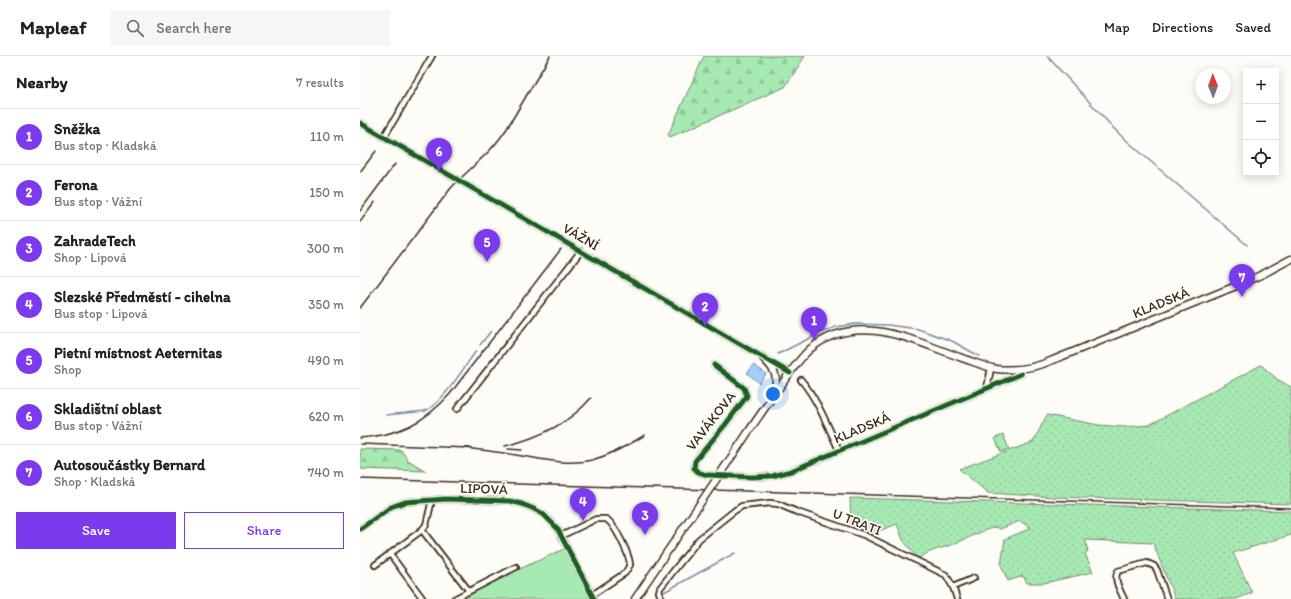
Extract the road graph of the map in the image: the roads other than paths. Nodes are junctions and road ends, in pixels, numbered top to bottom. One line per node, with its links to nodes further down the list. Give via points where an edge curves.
1 (432, 56): 3 (street)
2 (360, 122): 3 (street, VÁŽNÍ)
3 (384, 137): 4 (street, VÁŽNÍ)
4 (581, 251): 6 (street, VÁŽNÍ); 14 (street, VÁŽNÍ)
5 (1291, 259): 8 (main road, KLADSKÁ, via 1246,281 1043,364 1019,370)
6 (762, 357): 9 (street, VÁŽNÍ); 13 (main road, via 775,374 776,384)
7 (714, 365): 16 (street, VAVÁKOVA, via 744,388 747,396 695,460 696,470)
8 (992, 368): 9 (main road, KLADSKÁ, via 893,334 876,330 858,330 835,335 817,344); 12 (street)
9 (790, 373): 13 (main road, KLADSKÁ)
10 (1021, 374): 12 (street, KLADSKÁ)
11 (800, 380): 15 (street, KLADSKÁ, via 818,407)
12 (987, 388): 15 (street, KLADSKÁ)
13 (770, 400): 28 (main road, KLADSKÁ, bridge)
14 (457, 409)
15 (839, 450): 16 (street, KLADSKÁ, via 791,471 772,476)
16 (707, 475)
17 (432, 500): 18 (street, LIPOVÁ, via 395,505); 19 (street, via 426,525); 20 (street, LIPOVÁ, via 502,501 522,504 543,514)
18 (361, 527)
19 (422, 530): 21 (street); 26 (street)
20 (562, 536): 27 (street, LIPOVÁ); 27 (street, LIPOVÁ, via 600,518 608,520 629,556 630,565 625,573)
21 (390, 554): 22 (street); 29 (street)
22 (375, 565)
23 (516, 567): 26 (street)
24 (974, 578): 25 (street)
25 (953, 587): 31 (street, U TRATI, via 946,575 864,535 776,503 742,506 699,538 659,592); 32 (street, U TRATI)
26 (470, 591): 30 (street)
27 (593, 597)
28 (636, 597)
29 (423, 599)
30 (454, 599)
31 (662, 599)
32 (958, 599)
33 (1124, 599): 34 (street, via 1115,578 1116,574 1118,571 1147,563 1154,566)
34 (1167, 599)

